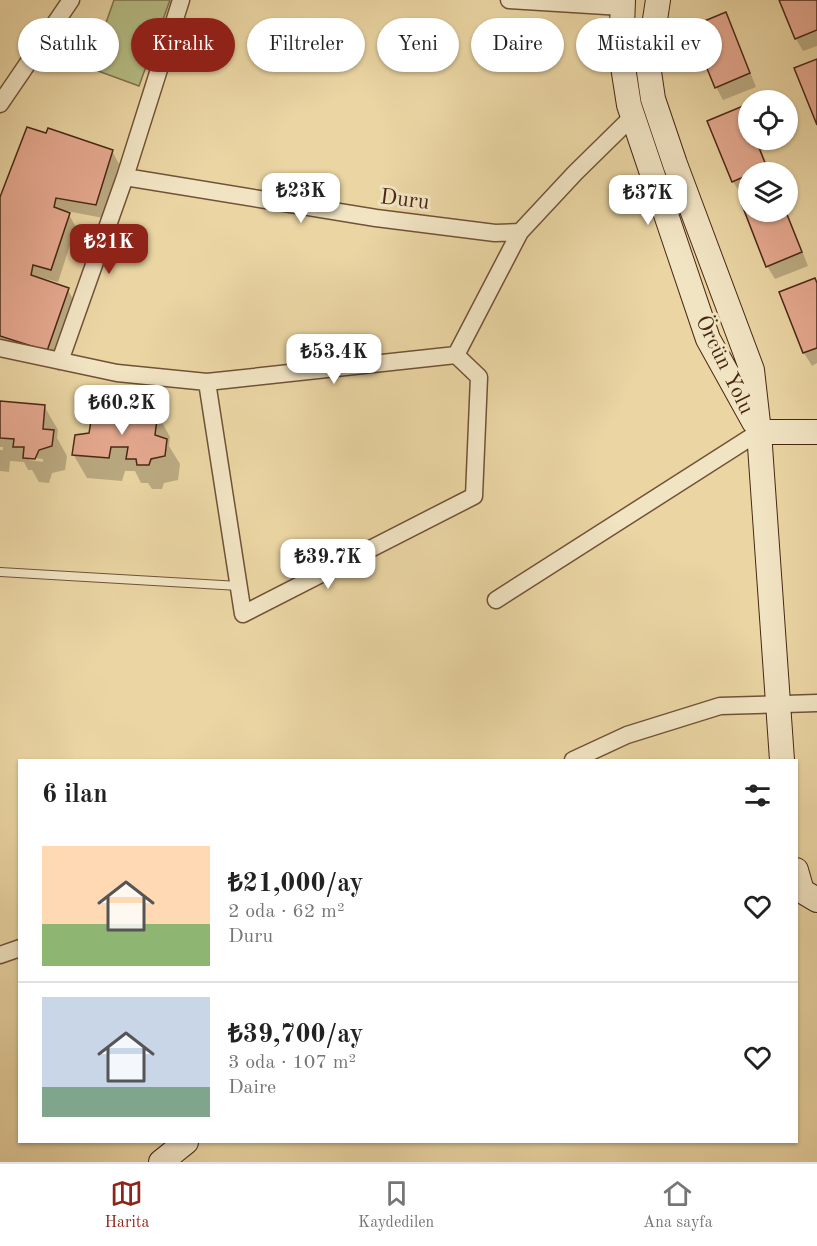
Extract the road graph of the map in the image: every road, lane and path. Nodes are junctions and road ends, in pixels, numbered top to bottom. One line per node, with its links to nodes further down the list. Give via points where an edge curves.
1 (71, 0): 6 (street)
2 (181, 0): 8 (street)
3 (509, 0): 5 (street)
4 (658, 0): 14 (main road, Örcün Yolu, via 648,65 653,99 752,370)
5 (623, 4): 7 (main road, Örcün Yolu, via 621,54)
6 (0, 104)
7 (633, 116): 9 (street); 14 (main road, Örcün Yolu, via 708,339)
8 (125, 177): 9 (street, Duru, via 376,218 495,233); 12 (street)
9 (520, 232): 11 (street)
10 (0, 348): 12 (street)
11 (456, 355): 13 (street); 17 (street, via 479,377 474,496 243,614)
12 (60, 361): 13 (street, via 117,373)
13 (207, 382): 17 (street)
14 (759, 432): 15 (main road); 18 (street); 20 (main road)
15 (817, 432)
16 (0, 572): 17 (lane)
17 (239, 586)
18 (496, 600)
19 (817, 704): 20 (street)
20 (777, 705): 21 (street, via 720,706 627,735); 22 (main road)
21 (575, 759)
22 (782, 759)
23 (18, 949): 24 (street)
24 (0, 955)
25 (185, 1143): 26 (main road)
26 (161, 1162)

